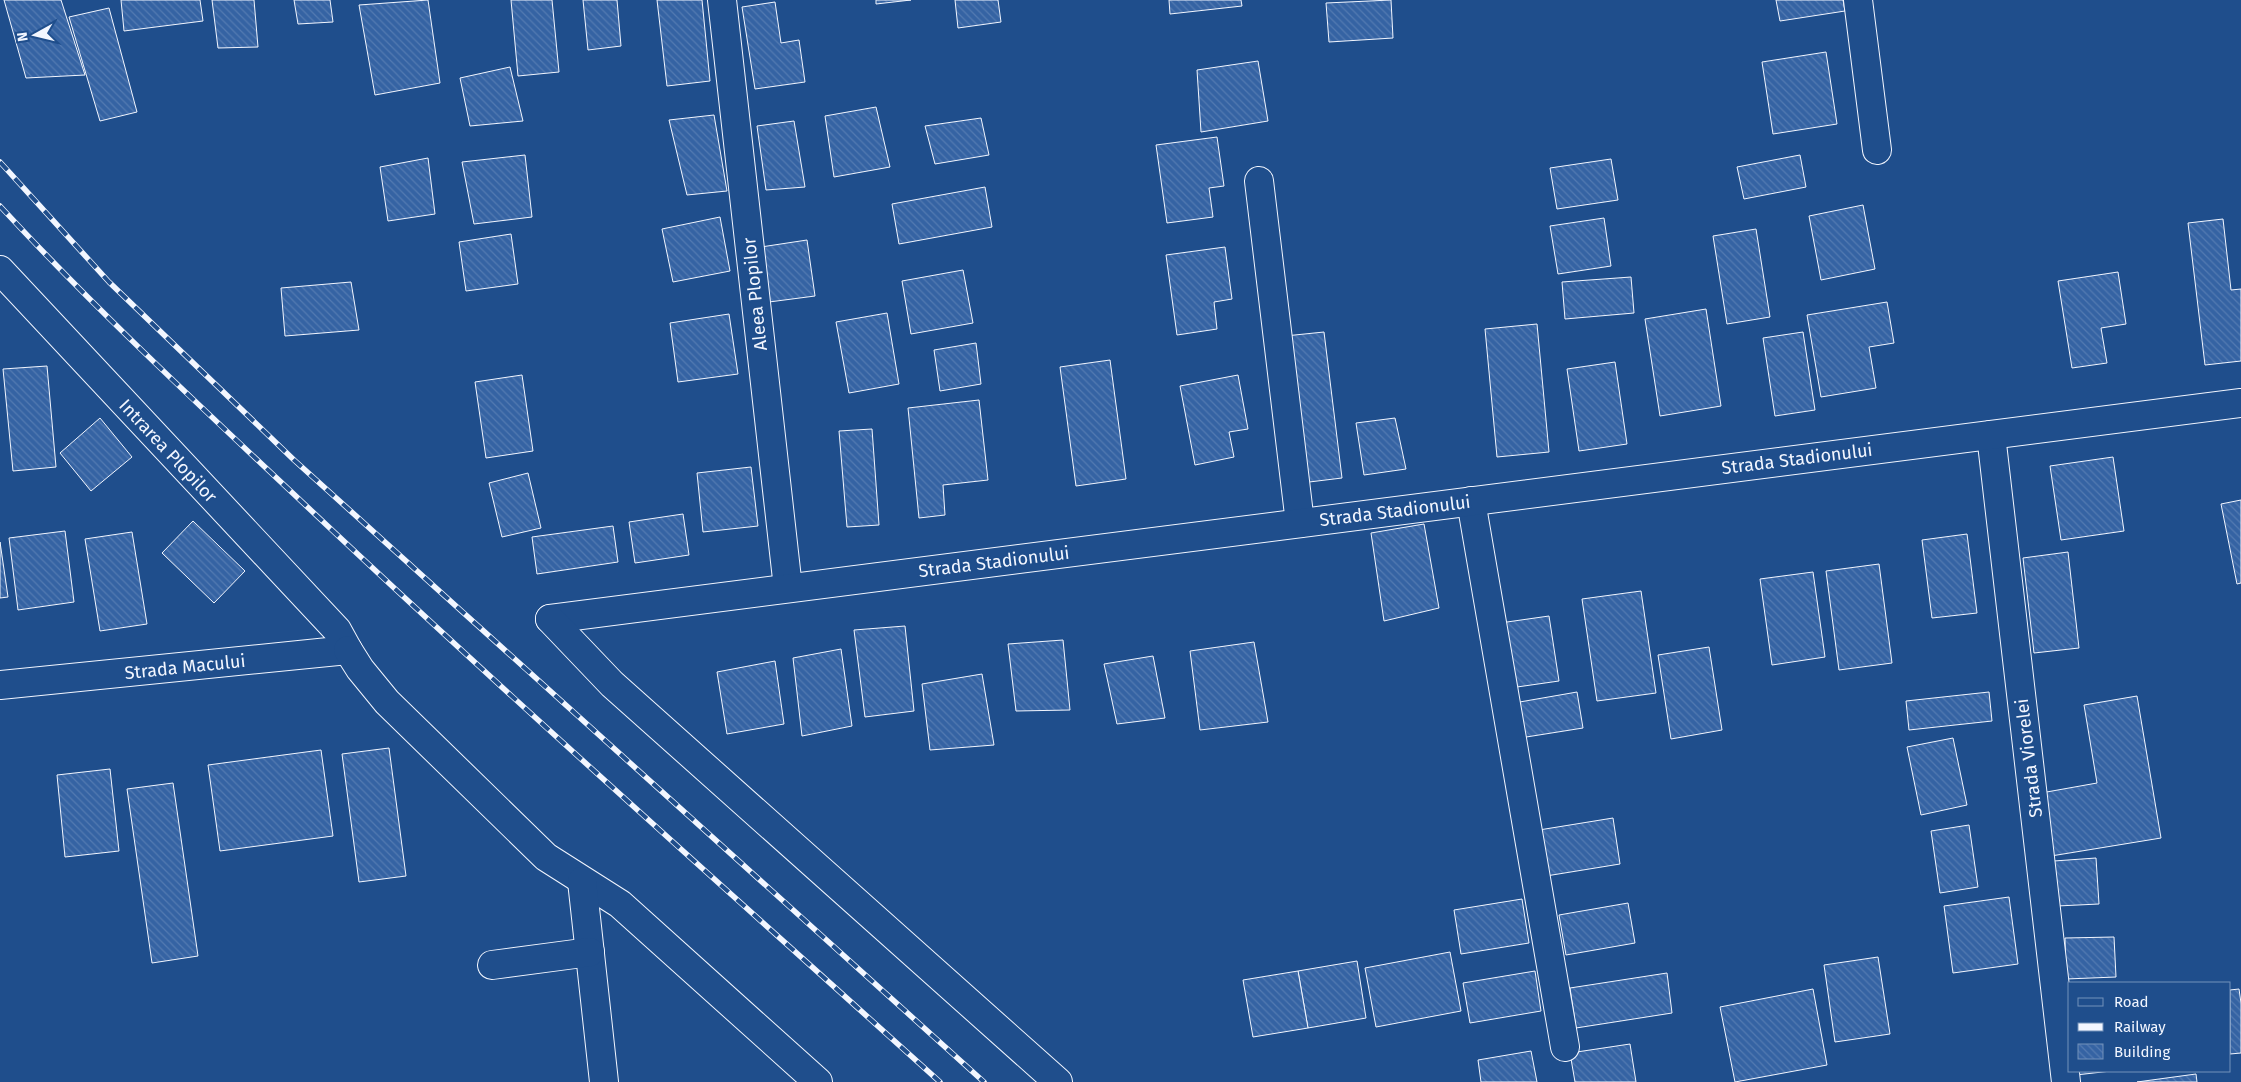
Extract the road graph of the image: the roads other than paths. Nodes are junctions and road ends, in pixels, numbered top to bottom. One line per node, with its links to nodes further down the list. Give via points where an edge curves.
1 (722, 0): 10 (street, Aleea Plopilor)
2 (1858, 0): 3 (street)
3 (1877, 150)
4 (1259, 181): 9 (street)
5 (0, 270): 11 (street, Intrarea Plopilor)
6 (2241, 403): 7 (street, Strada Stadionului)
7 (1992, 434): 8 (street, Strada Stadionului); 20 (street, Strada Viorelei)
8 (1471, 501): 9 (street, Strada Stadionului); 16 (street)
9 (1300, 523): 10 (street, Strada Stadionului)
10 (788, 588): 19 (street, Strada Stadionului, via 550,619 612,684)
11 (342, 640): 12 (street, Strada Macului); 13 (street, Intrarea Plopilor, via 360,670 387,702 546,857)
12 (0, 685)
13 (582, 881): 14 (street); 18 (street, Intrarea Plopilor, via 620,904)
14 (590, 952): 15 (street); 17 (street)
15 (492, 965)
16 (1564, 1047)
17 (604, 1082)
18 (818, 1082)
19 (1058, 1082)
20 (2066, 1082)

